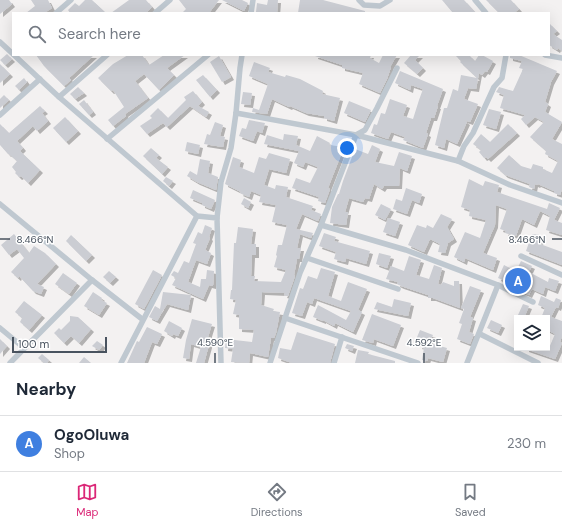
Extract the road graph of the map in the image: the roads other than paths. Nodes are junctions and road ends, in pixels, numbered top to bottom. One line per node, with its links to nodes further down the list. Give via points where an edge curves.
1 (71, 0): 7 (street)
2 (170, 0): 8 (street)
3 (253, 0): 9 (street)
4 (359, 0): 5 (street, via 364,5 380,6)
5 (390, 0)
6 (475, 0): 10 (street)
7 (57, 12)
8 (156, 12)
9 (251, 12)
10 (485, 12)
11 (1, 46): 12 (street)
12 (12, 52)
13 (16, 56): 21 (street)
14 (106, 56): 22 (street)
15 (207, 56): 26 (street)
16 (242, 56): 23 (street)
17 (506, 56): 27 (street, via 502,78 494,86)
18 (550, 56): 19 (street)
19 (562, 58)
20 (397, 68): 25 (street, via 365,130)
21 (40, 79): 22 (street); 24 (street)
22 (59, 97): 26 (street)
23 (236, 113): 25 (street); 31 (street, via 231,148 221,182)
24 (0, 115)
25 (356, 135): 27 (street); 32 (street)
26 (107, 139): 30 (street)
27 (458, 161): 28 (street, via 510,185)
28 (562, 203)
29 (0, 204): 36 (street)
30 (197, 216): 31 (street); 41 (street)
31 (217, 218): 48 (street)
32 (321, 225): 34 (street); 37 (street, via 406,250)
33 (521, 256): 35 (street)
34 (307, 258): 38 (street); 40 (street)
35 (562, 275)
36 (92, 280): 41 (street); 45 (street)
37 (498, 285): 39 (street); 43 (street)
38 (398, 289)
39 (533, 302)
40 (285, 318): 44 (street); 49 (street)
41 (142, 319): 47 (street)
42 (0, 328): 45 (street)
43 (480, 334): 52 (street); 53 (street)
44 (342, 337): 50 (street); 51 (street)
45 (24, 348): 46 (street)
46 (10, 363)
47 (121, 363)
48 (221, 363)
49 (270, 363)
50 (334, 363)
51 (418, 363)
52 (467, 363)
53 (538, 363)

